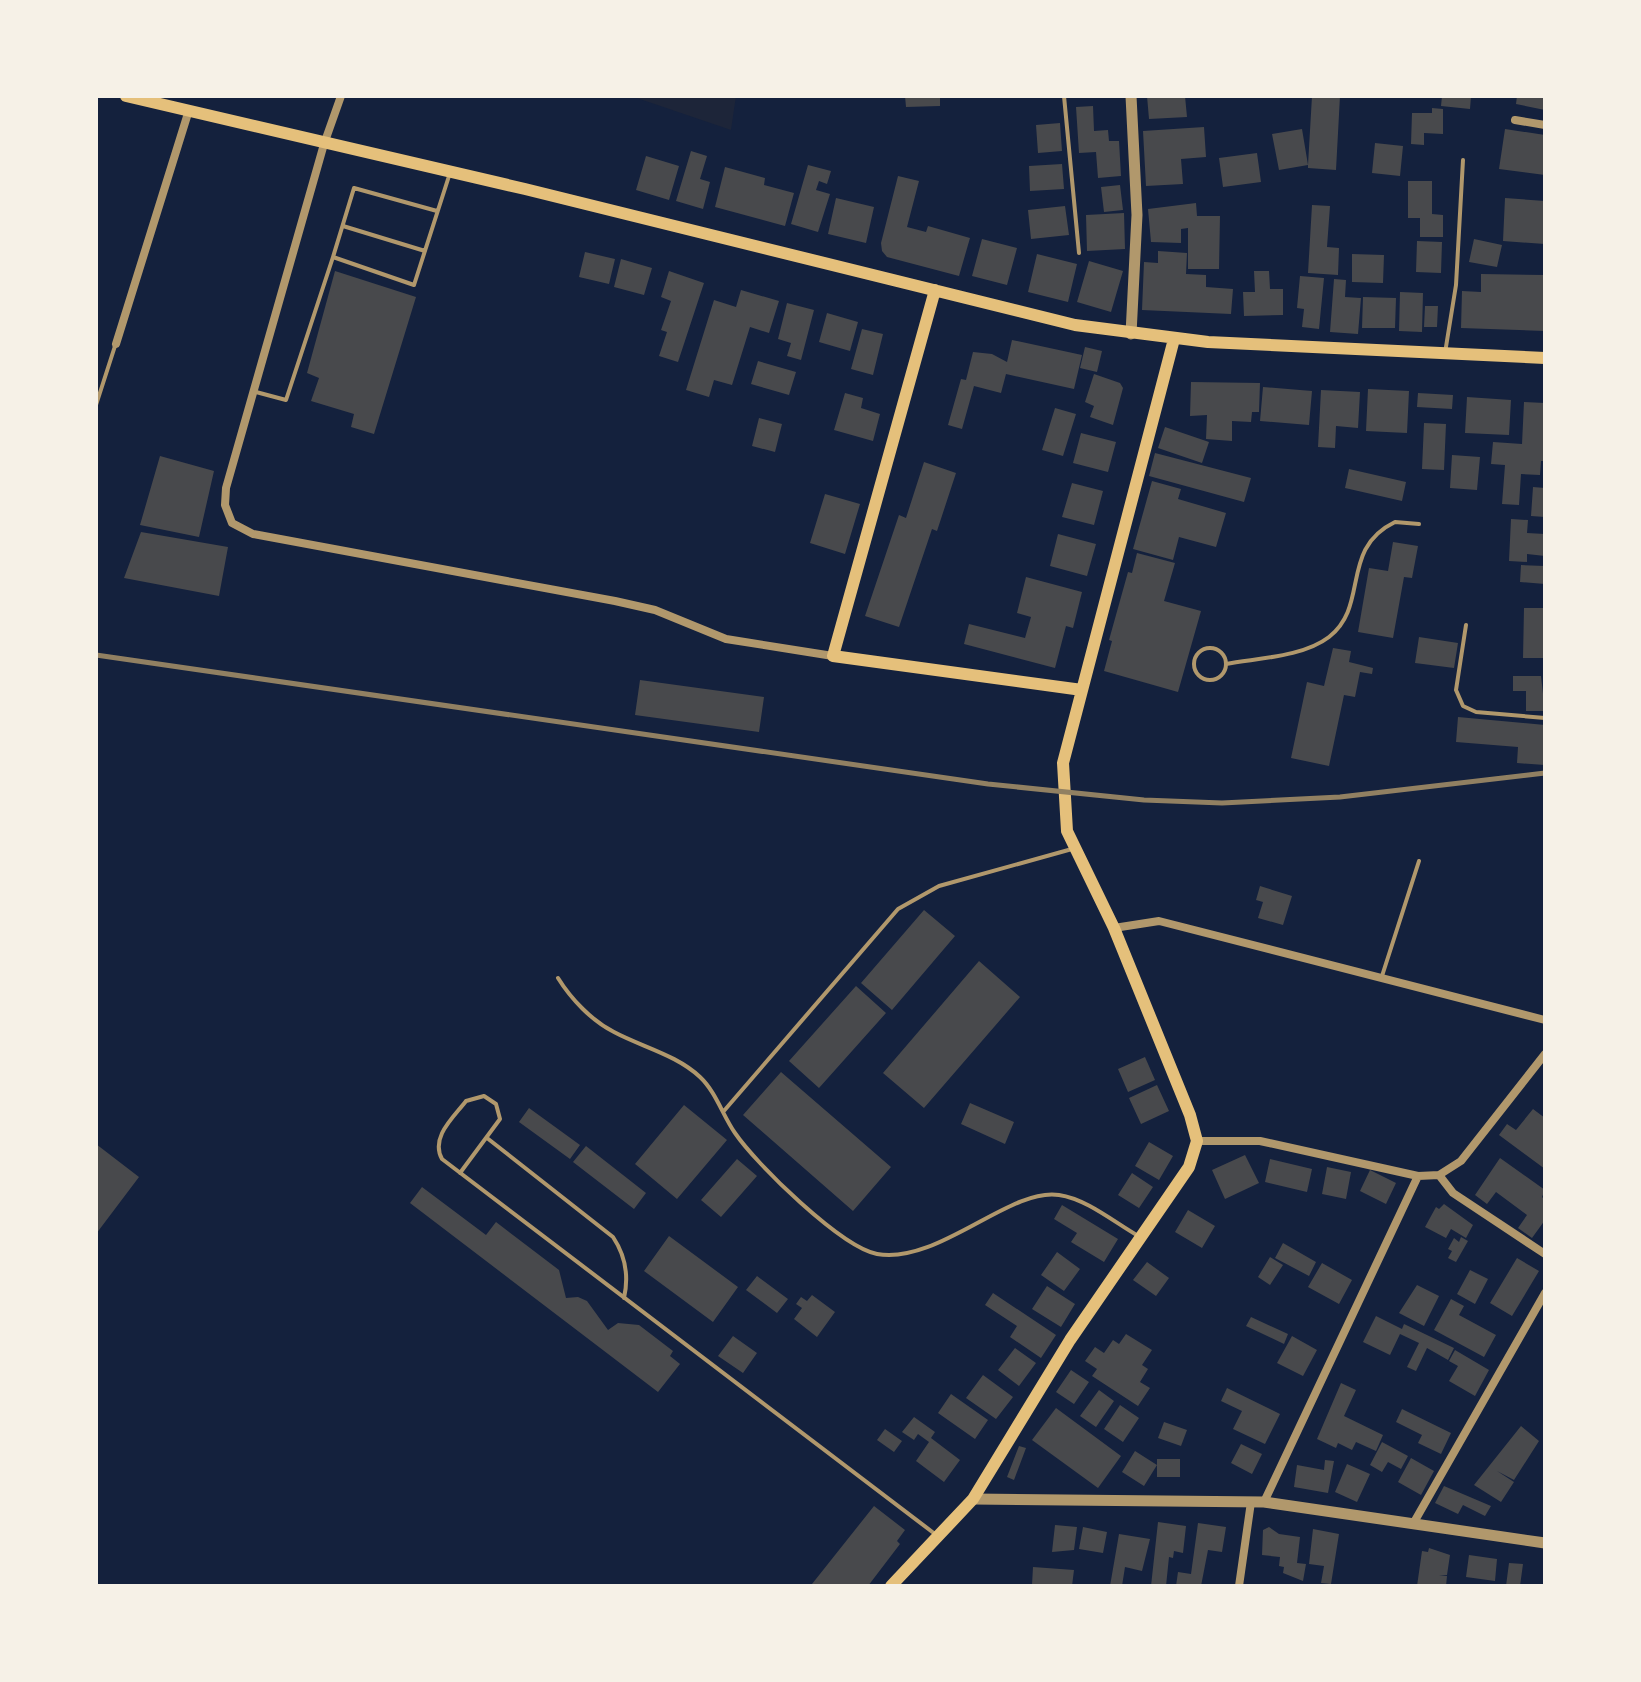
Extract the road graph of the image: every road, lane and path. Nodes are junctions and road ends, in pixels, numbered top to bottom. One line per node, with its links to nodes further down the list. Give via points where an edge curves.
1 (126, 96): 5 (main road)
2 (341, 96): 8 (street)
3 (1064, 96): 14 (lane)
4 (1131, 96): 17 (street, via 1137,215)
5 (189, 110): 8 (main road); 19 (street)
6 (1515, 120): 7 (street)
7 (1545, 125)
8 (324, 144): 10 (main road); 22 (street)
9 (1463, 160): 20 (lane, via 1456,285)
10 (450, 174): 11 (lane); 16 (main road)
11 (437, 211): 12 (lane, via 354,188); 13 (lane)
12 (343, 226): 13 (lane); 15 (lane)
13 (425, 251): 15 (lane, via 414,285)
14 (1079, 253)
15 (333, 257): 22 (lane, via 286,400)
16 (935, 290): 17 (main road); 26 (main road)
17 (1131, 334): 18 (main road)
18 (1174, 339): 20 (main road); 28 (main road)
19 (116, 344): 23 (lane)
20 (1445, 353): 21 (main road)
21 (1545, 358)
22 (254, 391): 26 (street, via 226,488 226,514 241,529 655,610 726,639)
23 (96, 405)
24 (1419, 524): 27 (lane, via 1395,522 1368,541 1349,607 1331,636 1316,645)
25 (1466, 625): 29 (lane, via 1456,690 1463,706 1476,712)
26 (833, 656): 28 (main road)
27 (1226, 664): 27 (lane, via 1213,648 1199,652 1194,665 1201,678 1215,680)
28 (1082, 690): 30 (main road, via 1063,763 1064,816)
29 (1545, 718)
30 (1074, 848): 32 (main road); 37 (lane, via 939,886 898,909)
31 (1419, 861): 33 (lane)
32 (1114, 928): 33 (street, via 1159,921); 39 (main road)
33 (1382, 976): 35 (street)
34 (558, 978): 37 (lane, via 570,996 612,1031 700,1076)
35 (1545, 1020)
36 (1545, 1054): 41 (street, via 1461,1161)
37 (723, 1112): 43 (lane, via 736,1136 813,1214 876,1254 921,1249 1013,1206 1057,1194)
38 (487, 1138): 40 (lane); 40 (lane, via 500,1112 492,1100 475,1096 437,1143 442,1159); 46 (lane, via 613,1237 626,1275)
39 (1197, 1141): 42 (street, via 1260,1141); 43 (main road, via 1189,1167)
40 (460, 1173): 46 (lane)
41 (1439, 1175): 42 (street); 44 (street, via 1453,1193)
42 (1418, 1176): 48 (street)
43 (1142, 1238): 47 (main road, via 1070,1340)
44 (1545, 1254)
45 (1545, 1293): 49 (street)
46 (624, 1298): 50 (lane)
47 (973, 1499): 48 (street); 50 (main road)
48 (1257, 1502): 49 (street); 53 (street)
49 (1413, 1524): 51 (street)
50 (937, 1535): 52 (main road)
51 (1545, 1543)
52 (891, 1586)
53 (1239, 1586)

